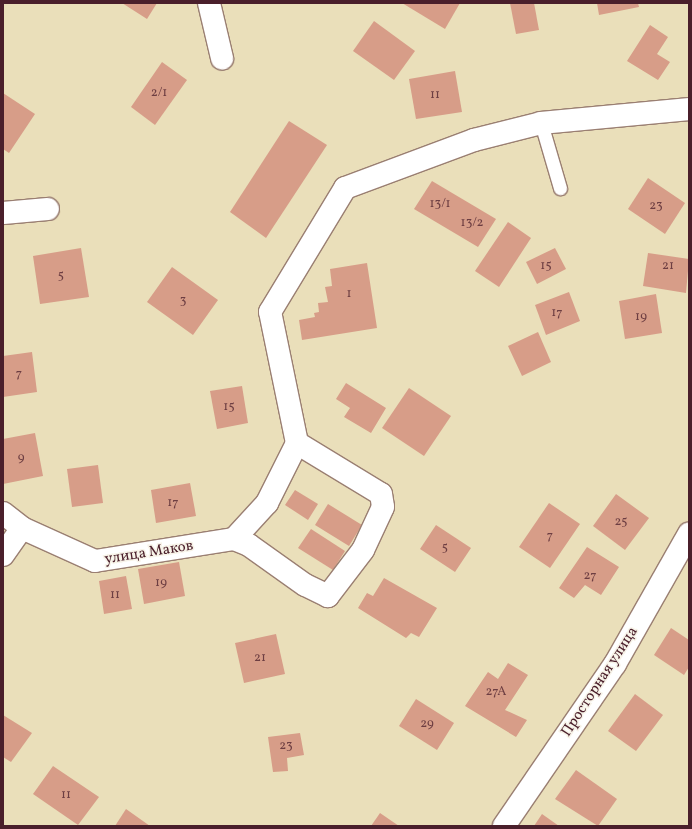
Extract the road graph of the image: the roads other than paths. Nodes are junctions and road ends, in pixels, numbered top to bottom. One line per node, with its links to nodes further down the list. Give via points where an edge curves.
1 (209, 3): 2 (street)
2 (222, 58)
3 (689, 109): 4 (street)
4 (541, 123): 5 (lane); 8 (street, via 474,140 345,188 270,312)
5 (560, 188)
6 (48, 209): 7 (street)
7 (3, 213)
8 (297, 443): 12 (street, via 267,503); 12 (street, via 381,494 383,507 363,550 328,596)
9 (3, 513): 10 (street, улица Маков)
10 (22, 528): 12 (street, улица Маков, via 95,561); 13 (street)
11 (689, 534): 14 (street, Просторная улица, via 615,664)
12 (234, 539)
13 (3, 555)
14 (504, 826)

